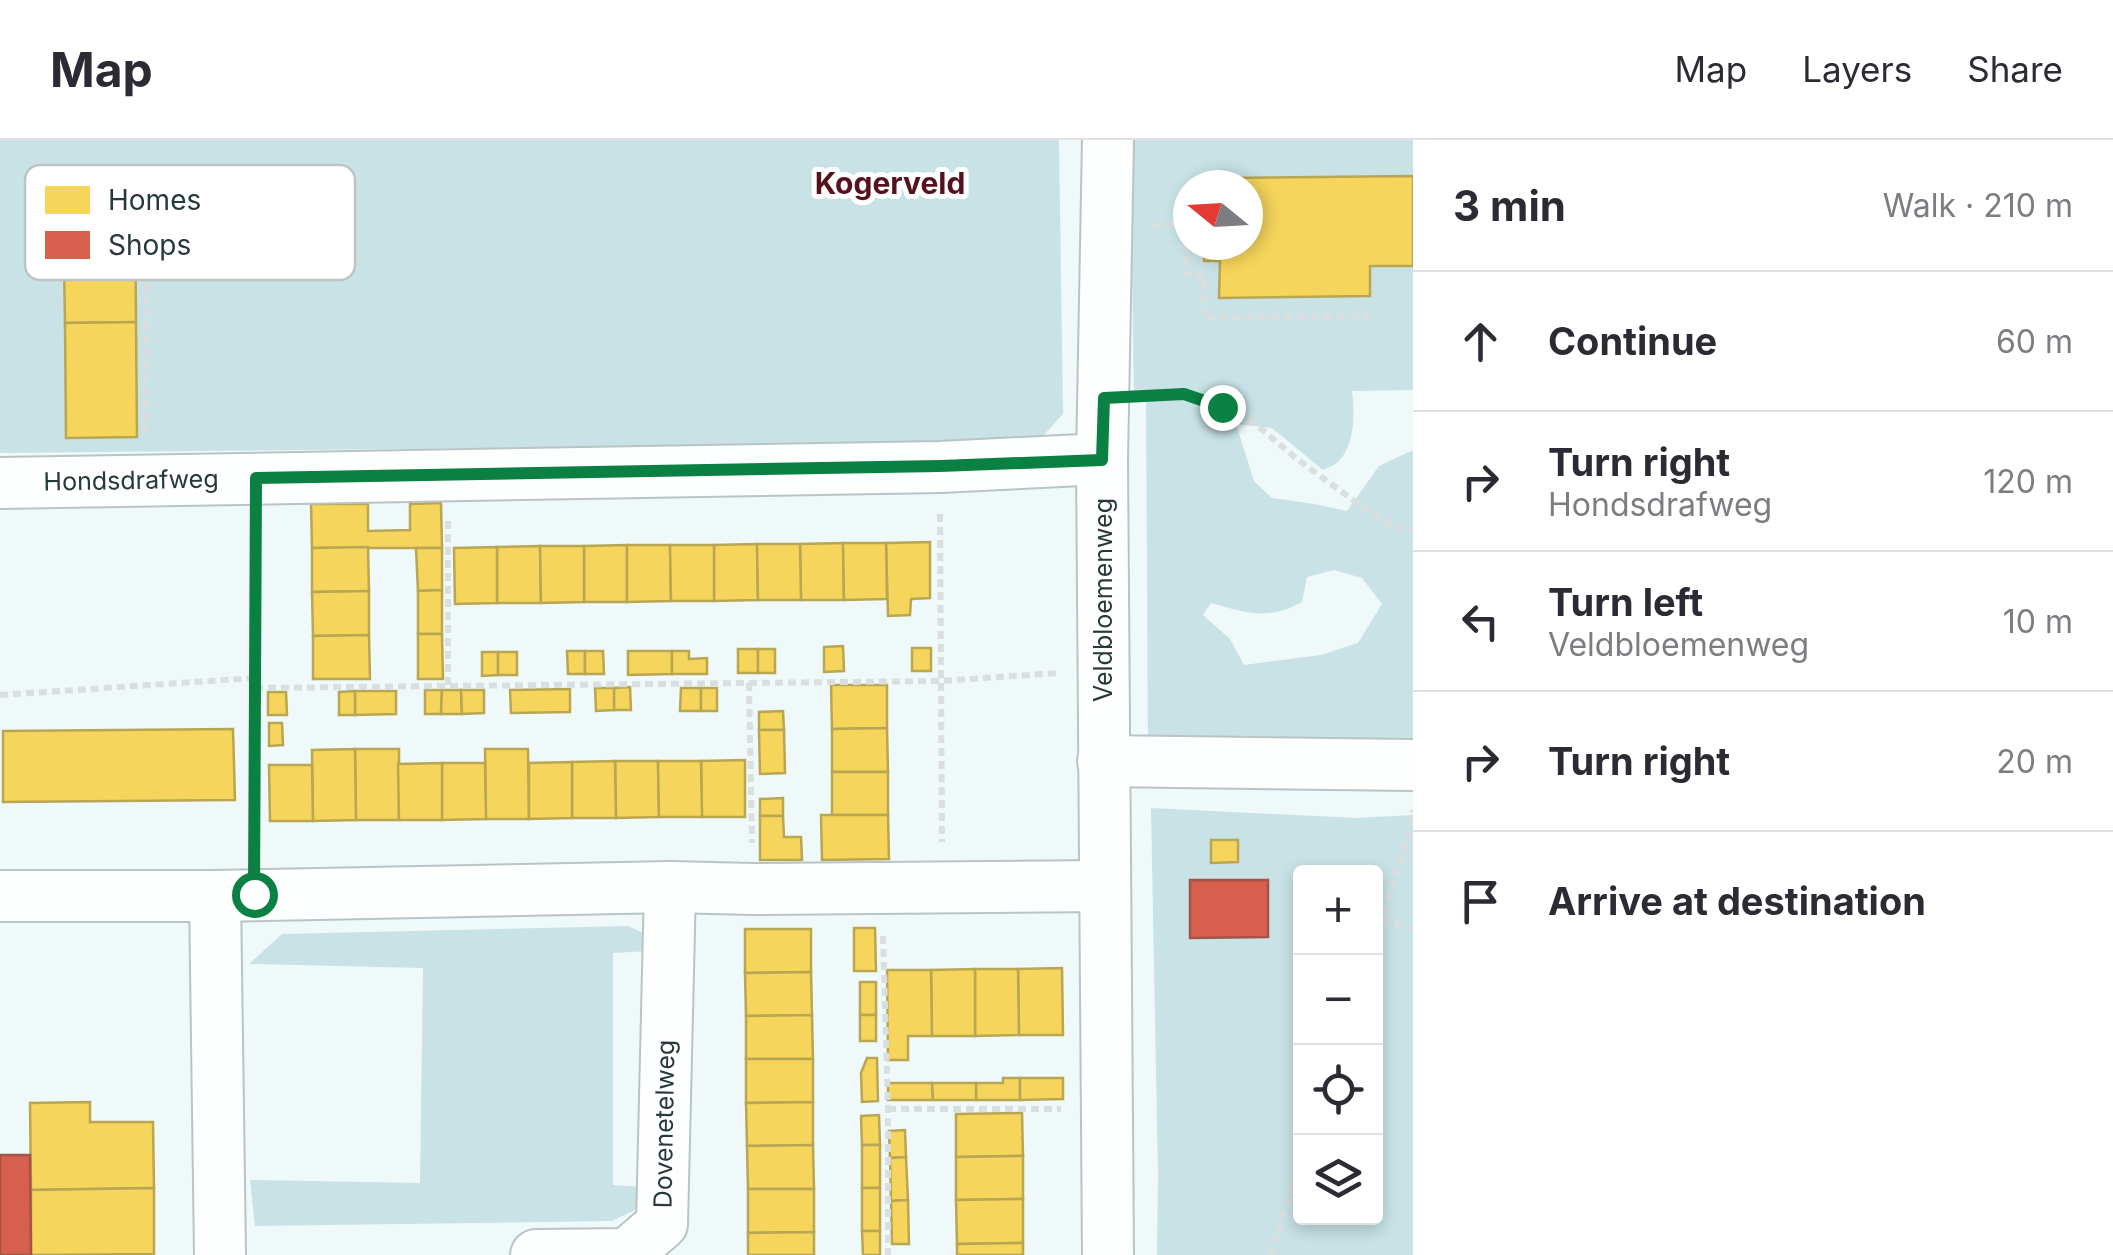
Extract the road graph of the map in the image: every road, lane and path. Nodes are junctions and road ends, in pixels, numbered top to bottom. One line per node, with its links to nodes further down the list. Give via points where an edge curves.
1 (1108, 140): 2 (street, Veldbloemenweg)
2 (1106, 226): 4 (path, via 1185,224 1187,274 1204,276 1205,318); 5 (street, Veldbloemenweg)
3 (147, 280): 10 (path)
4 (1370, 316)
5 (1104, 398): 6 (street, Veldbloemenweg); 12 (path, via 1184,394 1222,407 1254,422 1368,511)
6 (1102, 460): 7 (street, Hondsdrafweg); 13 (street, Veldbloemenweg)
7 (940, 466): 8 (street, Hondsdrafweg); 15 (path)
8 (448, 475): 9 (street, Hondsdrafweg); 17 (path)
9 (256, 478): 10 (street, Hondsdrafweg); 14 (path)
10 (144, 480): 11 (street, Hondsdrafweg)
11 (0, 482)
12 (1413, 530)
13 (1104, 670): 15 (path); 20 (street, Veldbloemenweg)
14 (255, 678): 18 (path); 19 (path)
15 (940, 681): 16 (path); 25 (path)
16 (749, 683): 17 (path); 26 (path)
17 (448, 685): 18 (path)
18 (255, 688): 28 (path)
19 (0, 695)
20 (1103, 761): 21 (street); 23 (street, Veldbloemenweg)
21 (1413, 765)
22 (1413, 804): 30 (path)
23 (1105, 886): 25 (street); 34 (street, Veldbloemenweg)
24 (670, 888): 26 (street); 28 (street); 37 (street, Dovenetelweg, via 662,1224 627,1254)
25 (942, 888): 27 (street)
26 (753, 889): 27 (street)
27 (882, 889): 33 (path)
28 (234, 895): 29 (street); 36 (street)
29 (0, 896)
30 (1383, 916)
31 (1383, 919): 32 (path)
32 (1413, 929)
33 (888, 1109): 34 (path); 38 (path)
34 (1106, 1110): 39 (street, Veldbloemenweg)
35 (1293, 1184): 40 (path)
36 (220, 1255)
37 (536, 1255)
38 (888, 1255)
39 (1108, 1255)
40 (1270, 1255)

